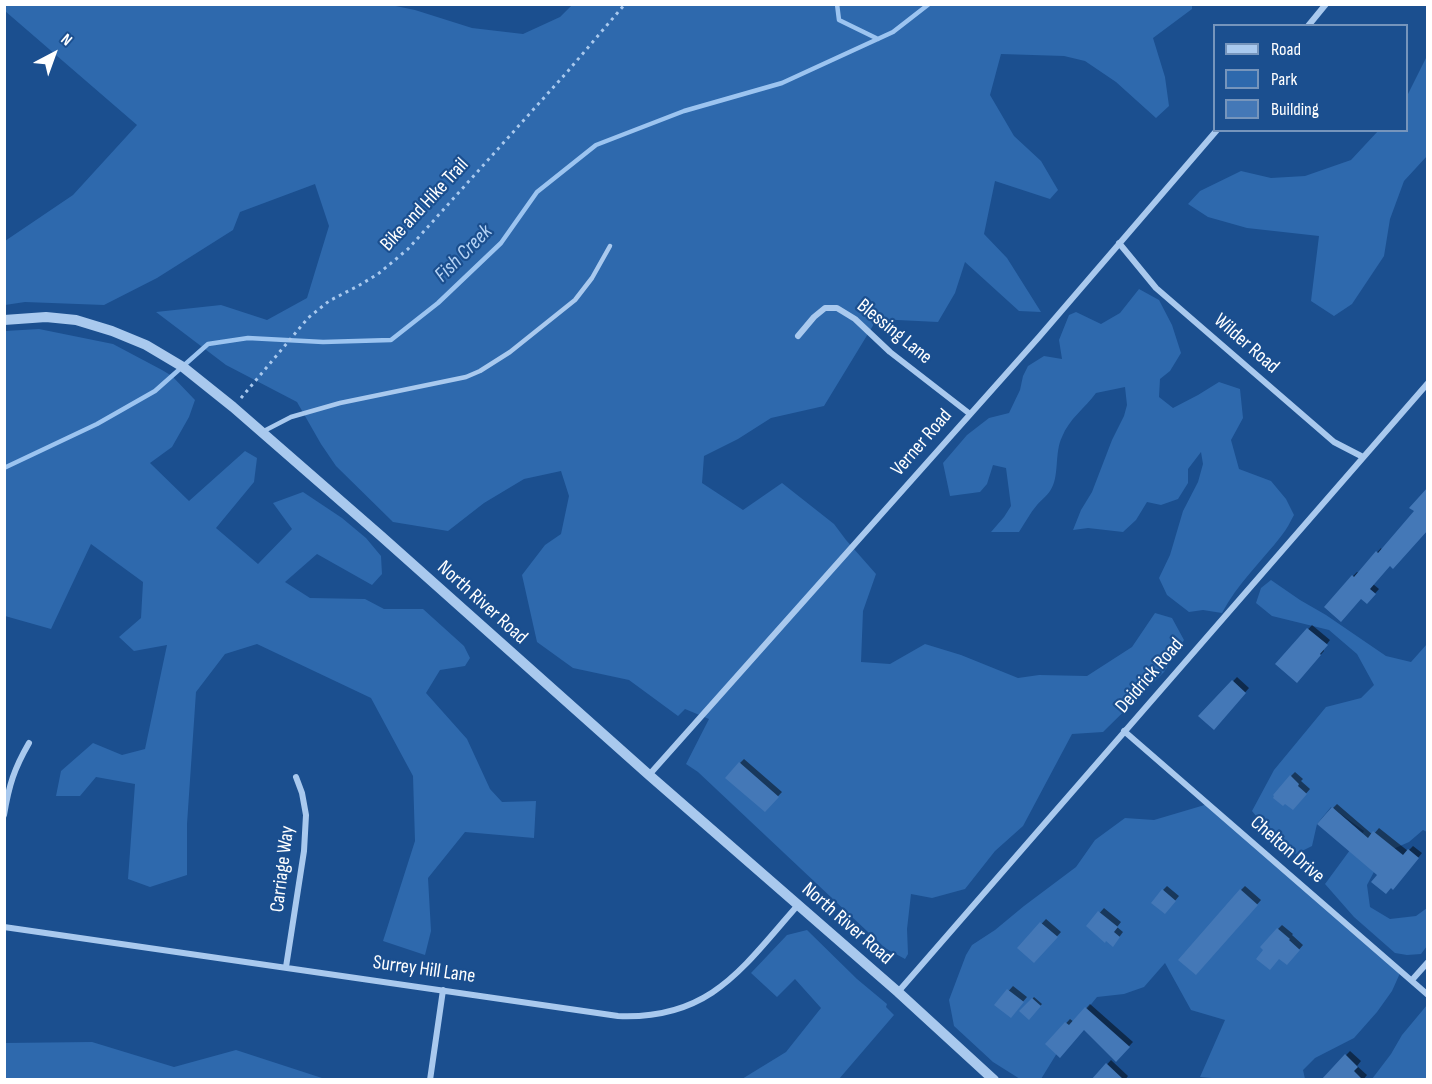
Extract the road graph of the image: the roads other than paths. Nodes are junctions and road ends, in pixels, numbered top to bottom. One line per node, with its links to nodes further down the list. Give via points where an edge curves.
1 (1326, 4): 2 (street)
2 (1310, 24)
3 (1215, 132): 4 (street, Verner Road)
4 (1119, 243): 9 (street, Verner Road); 11 (street, Wilder Road, via 1156,288 1334,442)
5 (610, 246): 10 (lane, via 575,300 480,371 340,403 291,417)
6 (4, 320): 10 (street, North River Road, via 76,320 146,345 183,367)
7 (798, 336): 9 (street, Blessing Lane, via 825,308 837,308)
8 (1428, 383): 11 (street, Deidrick Road)
9 (970, 414): 14 (street, Verner Road)
10 (262, 432): 14 (street, North River Road)
11 (1363, 458): 12 (street, Deidrick Road)
12 (1124, 731): 21 (street, Chelton Drive); 23 (street, Deidrick Road)
13 (30, 742): 16 (street, via 17,763)
14 (649, 775): 17 (street, North River Road)
15 (296, 777): 20 (street, Carriage Way, via 306,815)
16 (4, 815)
17 (798, 905): 22 (street, Surrey Hill Lane, via 722,986 700,1000 663,1014 618,1016); 23 (street, North River Road)
18 (4, 927): 20 (street, Surrey Hill Lane)
19 (1428, 962): 21 (street)
20 (286, 967): 22 (street, Surrey Hill Lane)
21 (1412, 980): 24 (street, Chelton Drive)
22 (443, 990): 25 (street)
23 (898, 992): 26 (street, North River Road)
24 (1428, 995)
25 (430, 1080)
26 (994, 1080)

